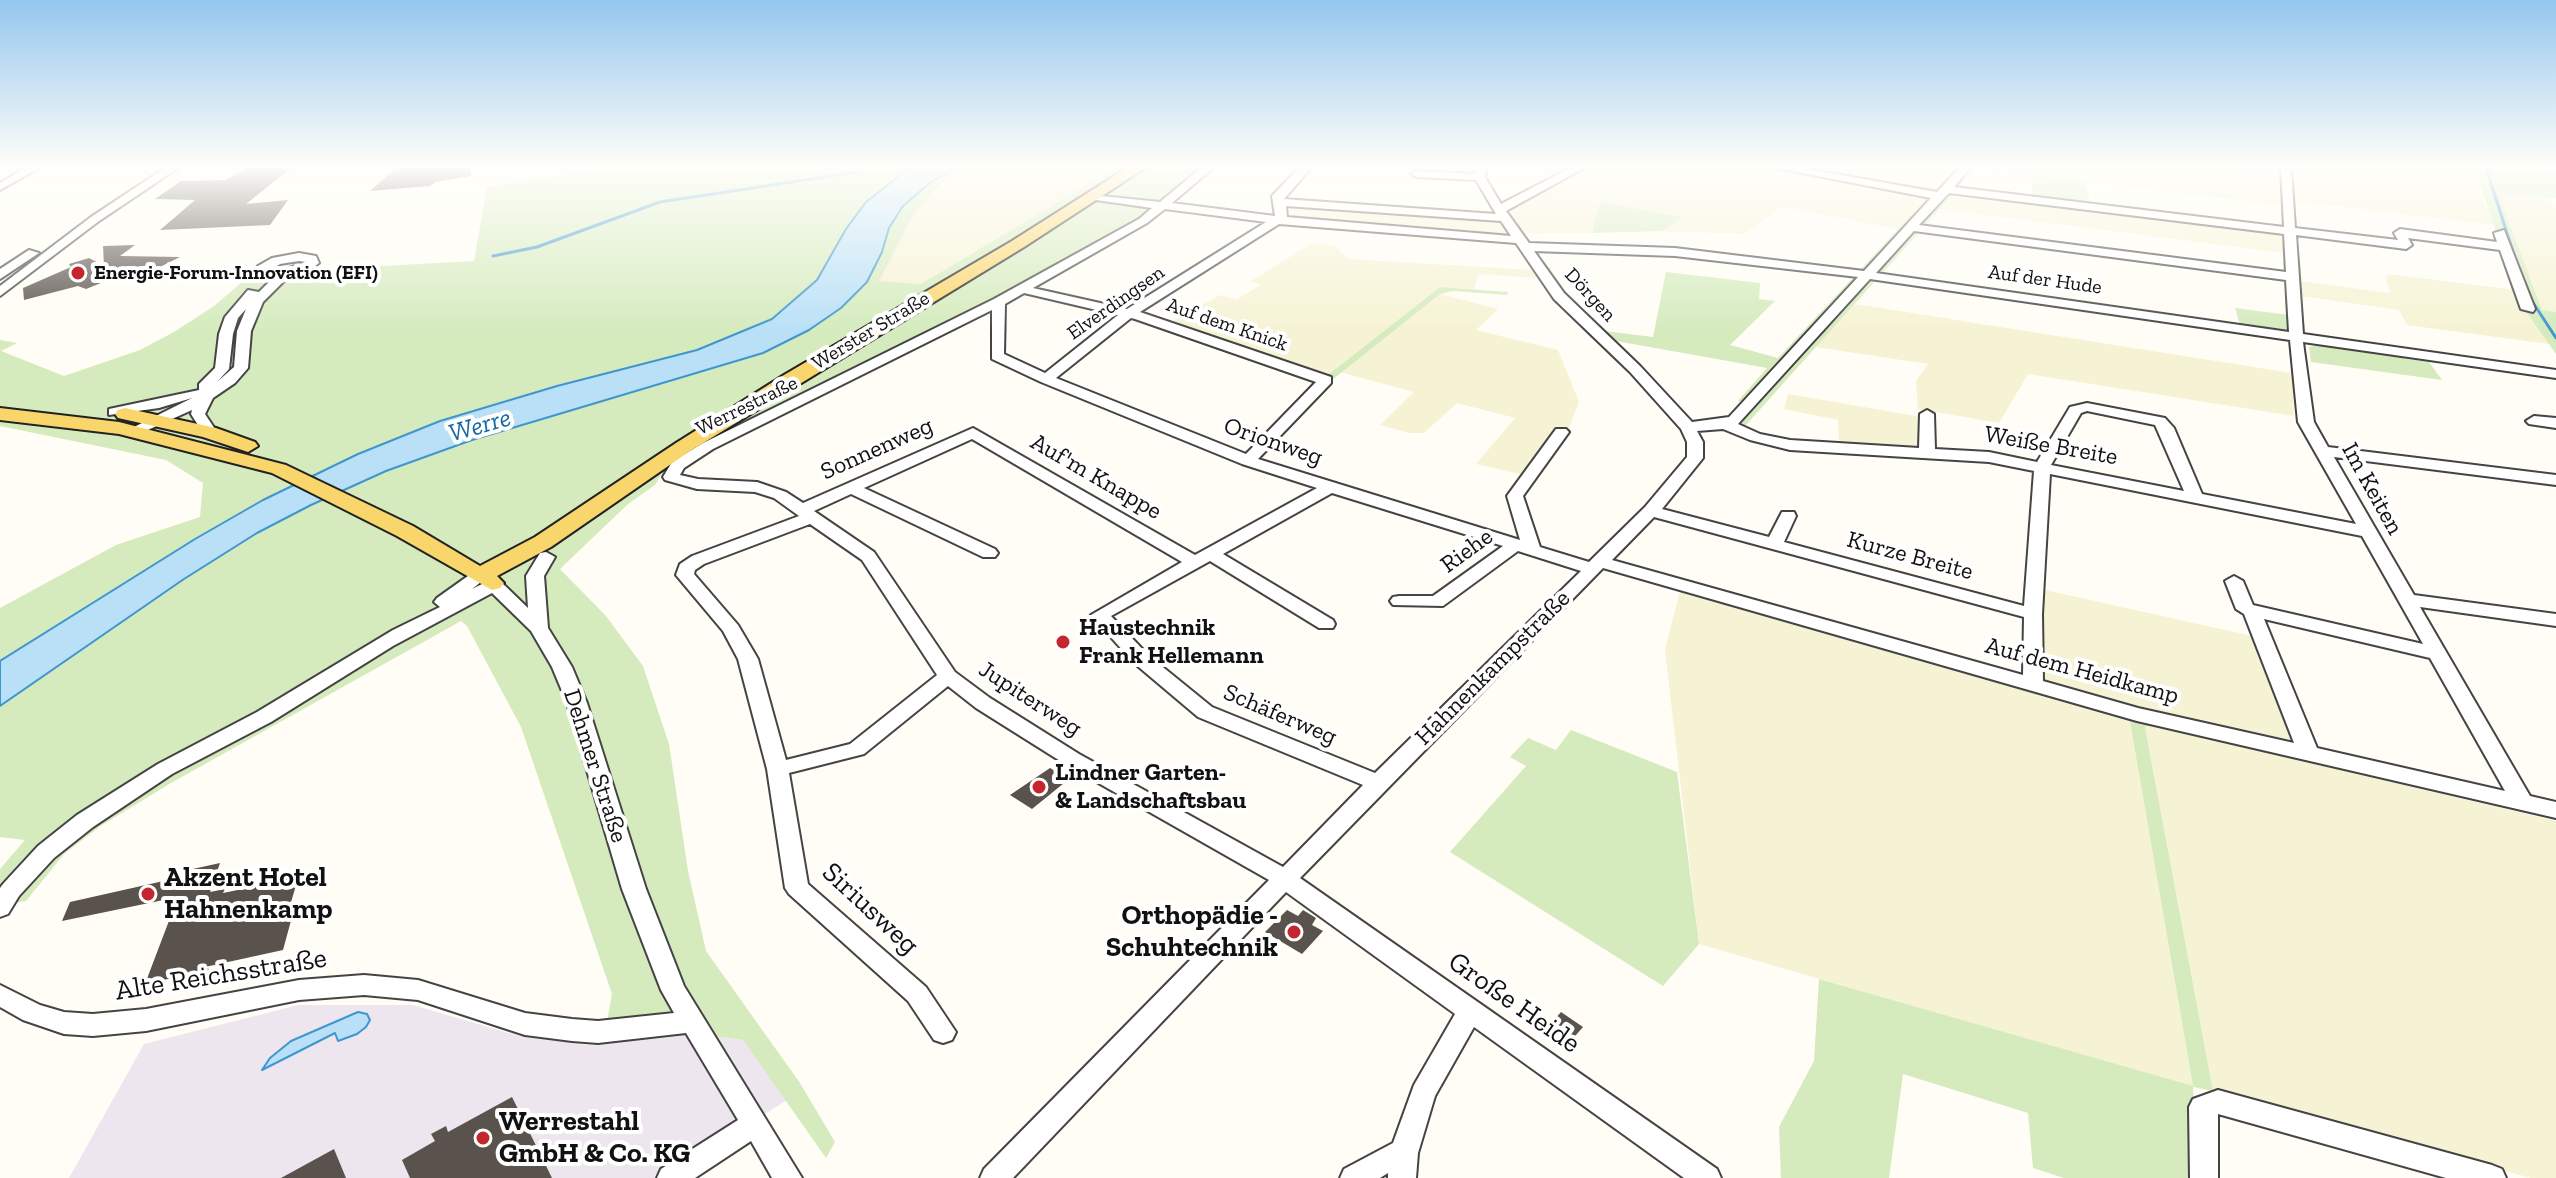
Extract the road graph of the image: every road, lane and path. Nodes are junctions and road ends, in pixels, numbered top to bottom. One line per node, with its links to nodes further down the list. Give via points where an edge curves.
1 (80, 223): 16 (street)
2 (90, 223): 18 (street)
3 (1052, 223): 51 (main road, Werster Straße, via 791,379)
4 (1139, 223): 19 (street, Werrestraße)
5 (1272, 223): 23 (street, Elverdingsen)
6 (1307, 223): 13 (street, Auf der Hude)
7 (1508, 223): 13 (street, Dörgen)
8 (1915, 223): 11 (street)
9 (2217, 223): 12 (street)
10 (2288, 223): 12 (street, Im Keiten)
11 (1911, 227): 15 (street); 17 (street)
12 (2288, 231): 17 (street, Im Keiten); 22 (street, via 2406,245 2400,233 2502,240)
13 (1523, 244): 15 (street, Auf der Hude, via 1675,252); 36 (street, Dörgen, via 1559,296)
14 (278, 274): 27 (street, via 232,317 222,369)
15 (1869, 275): 24 (street, Auf der Hude); 35 (street)
16 (0, 277): 18 (street)
17 (2292, 277): 24 (street, Im Keiten)
18 (18, 278): 20 (street)
19 (1021, 289): 21 (street, Werrestraße); 23 (street, Auf dem Knick)
20 (0, 292)
21 (999, 302): 26 (street, Orionweg, via 997,356); 44 (street, Werrestraße)
22 (2528, 309)
23 (1127, 315): 26 (street, Elverdingsen); 43 (street, Auf dem Knick, via 1326,380)
24 (2296, 337): 25 (street, Auf der Hude); 41 (street, Im Keiten, via 2306,422)
25 (2556, 374)
26 (1046, 379): 43 (street, Orionweg)
27 (200, 395): 29 (street); 32 (street); 38 (street, via 198,414)
28 (0, 403): 29 (main road, Dehmer Straße)
29 (114, 412): 32 (main road, Dehmer Straße)
30 (0, 414): 37 (main road, Dehmer Straße)
31 (1927, 414): 42 (street)
32 (158, 420): 37 (street); 38 (main road, Dehmer Straße)
33 (2534, 421): 34 (street)
34 (2556, 423)
35 (1725, 424): 36 (street); 42 (street, Weiße Breite, via 1770,442)
36 (1688, 427): 52 (street, Hahnenkampstraße, via 1695,458)
37 (134, 431): 46 (main road, Dehmer Straße)
38 (209, 432): 46 (main road, Dehmer Straße, via 256,450)
39 (1561, 432): 57 (street, via 1515,496)
40 (973, 433): 48 (street, Sonnenweg); 60 (street, Auf'm Knappe)
41 (2324, 451): 47 (street); 55 (street, Im Keiten)
42 (1927, 453): 45 (street, Weiße Breite)
43 (1248, 461): 49 (street, Orionweg)
44 (678, 465): 53 (street, Jupiterweg, via 671,477 676,481 757,487)
45 (2042, 467): 50 (street, Weiße Breite); 50 (street, via 2079,407 2148,416 2166,428); 67 (street)
46 (279, 469): 62 (main road, Dehmer Straße)
47 (2556, 480)
48 (851, 488): 53 (street, Sonnenweg); 58 (street)
49 (1329, 488): 57 (street, Orionweg); 60 (street)
50 (2195, 497): 55 (street, Weiße Breite)
51 (608, 500): 59 (main road, Werster Straße); 62 (main road, Werster Straße)
52 (1651, 511): 56 (street, Kurze Breite); 61 (street, Hahnenkampstraße)
53 (807, 513): 72 (street, Jupiterweg, via 874,563); 75 (street, Siriusweg, via 698,560 685,575 731,629 748,659)
54 (1788, 516): 56 (street)
55 (2369, 532): 64 (street, Im Keiten)
56 (1774, 544): 67 (street, Kurze Breite)
57 (1524, 546): 61 (street, Orionweg); 65 (street, Riehe, via 1437,602)
58 (989, 553)
59 (546, 557): 62 (main road, Werster Straße); 70 (street, via 535,576)
60 (1204, 559): 69 (street, Auf'm Knappe); 76 (street, Schäferweg, via 1100,615 1141,659 1205,712)
61 (1597, 565): 73 (street, Auf dem Heidkamp); 76 (street, Hahnenkampstraße)
62 (487, 580): 70 (street, Dehmer Straße); 80 (street, via 85,821 46,852)
63 (2234, 581): 66 (street, via 2245,609)
64 (2407, 600): 68 (street); 71 (street, Im Keiten)
65 (1399, 601)
66 (2252, 611): 71 (street); 74 (street)
67 (2033, 614): 73 (street)
68 (2556, 620)
69 (1326, 624)
70 (539, 628): 83 (street, Dehmer Straße, via 577,703 648,930)
71 (2436, 653): 77 (street, Im Keiten)
72 (948, 676): 75 (street, via 857,749); 79 (street, Jupiterweg, via 1072,759)
73 (2033, 686): 74 (street, Auf dem Heidkamp)
74 (2309, 755): 77 (street, Auf dem Heidkamp)
75 (778, 769): 84 (street, Siriusweg, via 797,888 917,994)
76 (1378, 783): 79 (street, Hahnenkampstraße)
77 (2522, 802): 78 (street, Auf dem Heidkamp)
78 (2556, 810)
79 (1285, 879): 82 (street, Große Heide); 89 (street, Hahnenkampstraße)
80 (0, 908)
81 (0, 995): 83 (street, Alte Reichsstraße, via 32,1013 93,1025 299,990 364,985 418,990 525,1024 572,1030)
82 (1471, 1010): 86 (street, via 1423,1093); 91 (street, Große Heide)
83 (692, 1022): 85 (street, Dehmer Straße)
84 (943, 1032)
85 (754, 1124): 87 (street); 88 (street, Dehmer Straße)
86 (1403, 1166): 90 (street, via 1392,1156)
87 (671, 1178)
88 (788, 1178)
89 (994, 1178)
90 (1354, 1178)
91 (1707, 1178)
92 (2204, 1178): 93 (street, via 2203,1107 2218,1102)
93 (2492, 1178)

